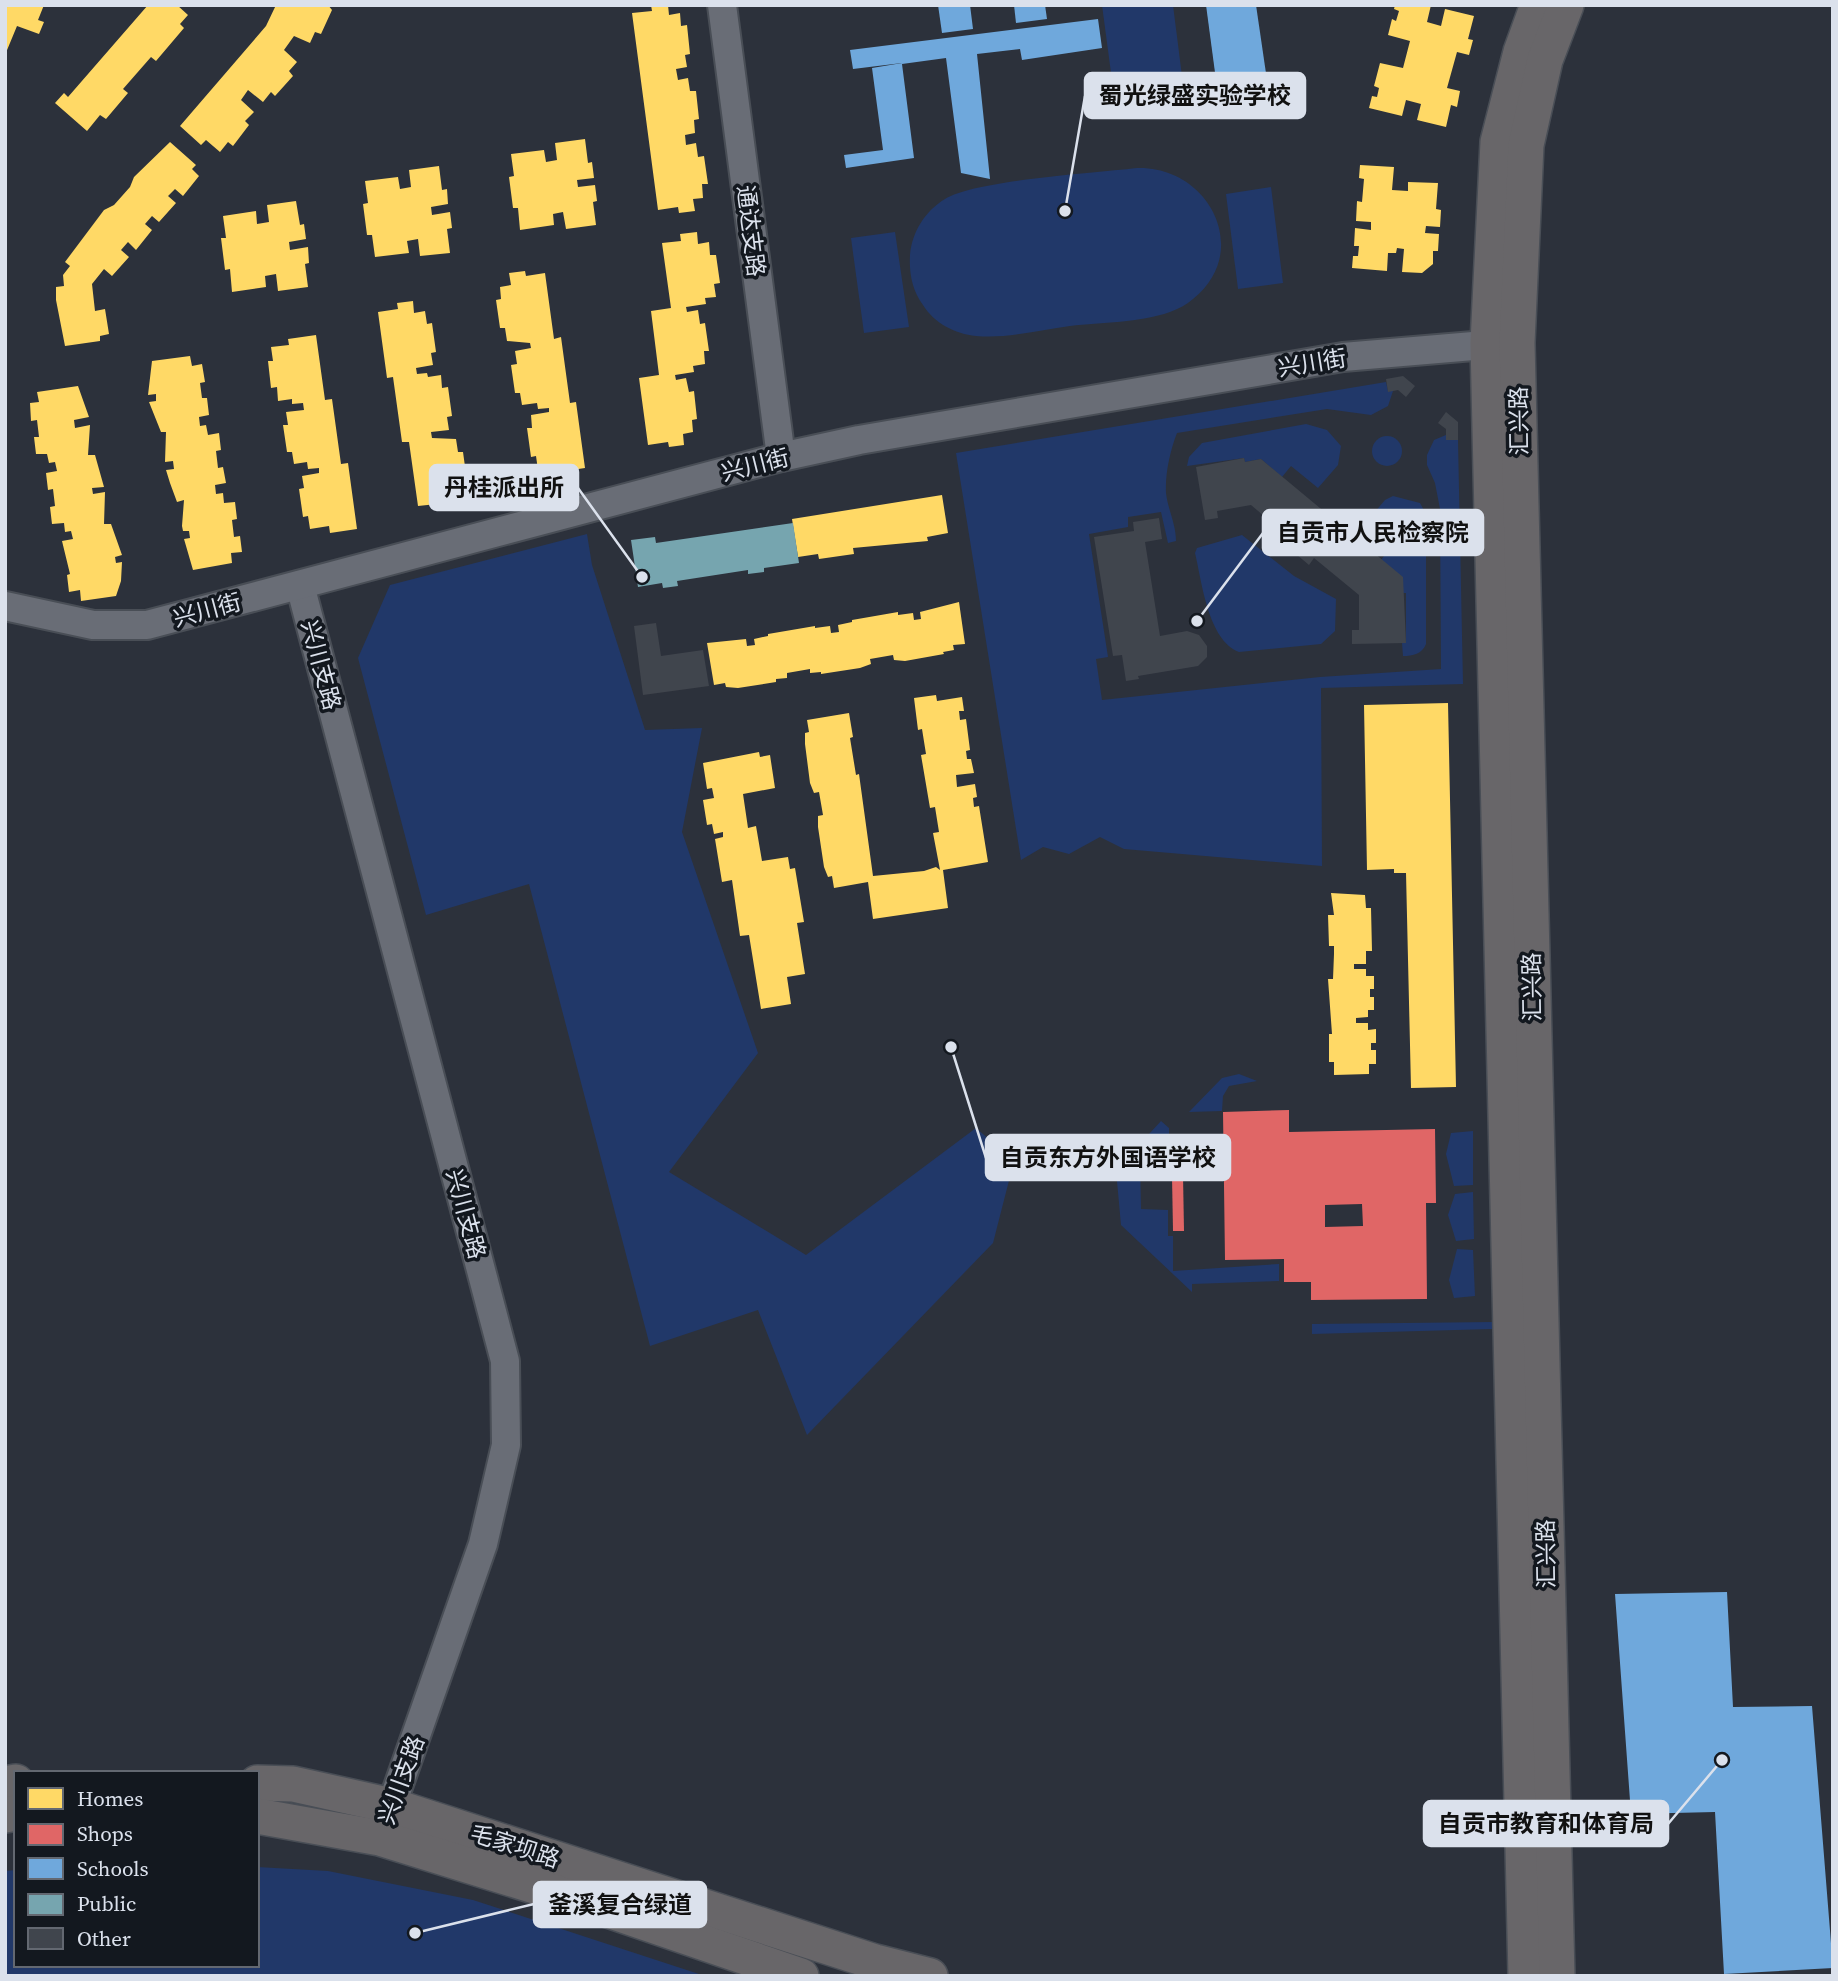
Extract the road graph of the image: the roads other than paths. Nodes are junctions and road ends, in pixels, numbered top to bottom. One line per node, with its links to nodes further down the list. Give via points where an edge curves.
1 (722, 5): 5 (street, 通达支路)
2 (1538, 5): 4 (main road, via 1498,142)
3 (1566, 5): 4 (main road, 汇兴路, via 1545,60 1526,145)
4 (1502, 343): 5 (street, 兴川街, via 1343,357); 14 (main road); 15 (main road, 汇兴路)
5 (781, 457): 6 (street, 兴川街)
6 (300, 585): 7 (street, 兴川街, via 147,625 93,625); 9 (street, 兴川支路, via 505,1361 506,1445 483,1544)
7 (5, 606)
8 (259, 1783): 9 (main road, 毛家坝路, via 293,1784)
9 (392, 1806): 11 (street, 兴川支路); 13 (main road, 毛家坝路)
10 (259, 1816): 11 (main road, 毛家坝路)
11 (380, 1838): 12 (main road, 毛家坝路)
12 (801, 1976)
13 (930, 1976)
14 (1526, 1976)
15 (1557, 1976)

